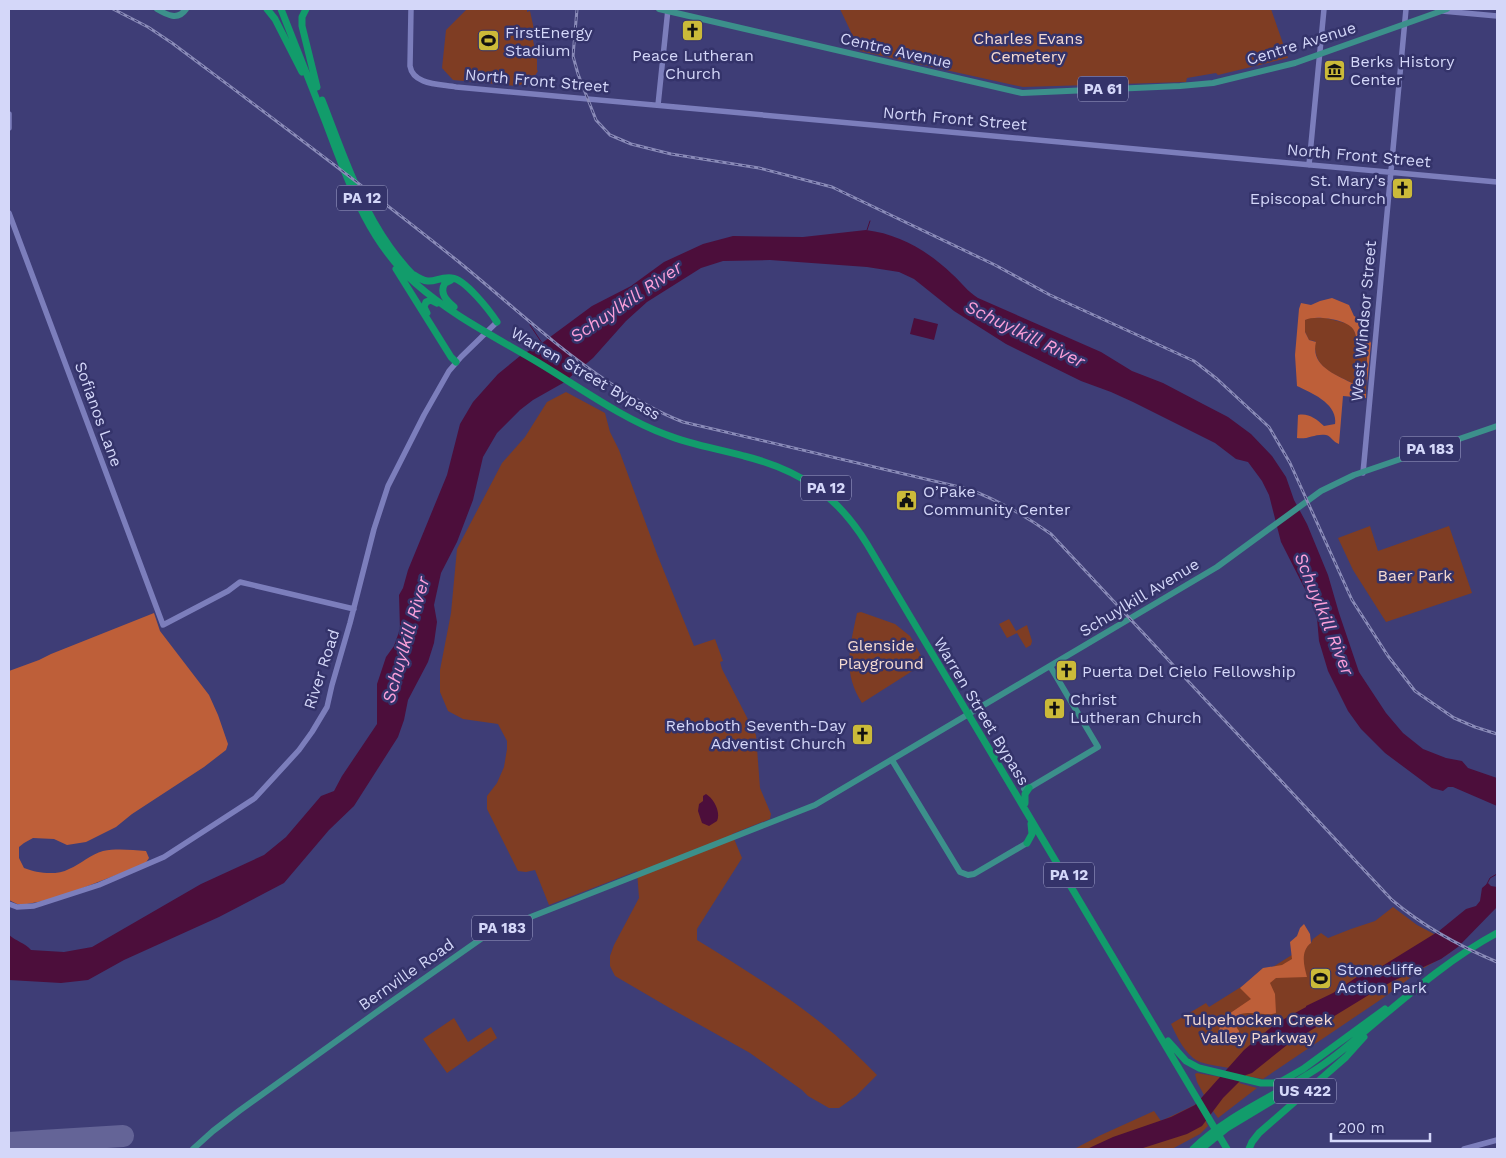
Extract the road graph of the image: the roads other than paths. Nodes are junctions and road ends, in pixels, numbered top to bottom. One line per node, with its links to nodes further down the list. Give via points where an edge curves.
1 (157, 9): 2 (main road, via 174,16)
2 (186, 9)
3 (267, 9): 16 (highway)
4 (281, 9): 16 (highway, Warren Street Bypass / PA 12)
5 (286, 9): 16 (highway, Warren Street Bypass / PA 12)
6 (306, 9): 16 (highway, via 302,26)
7 (411, 9): 17 (street, North Front Street, via 410,66 413,75 422,80)
8 (659, 9): 11 (main road, Centre Avenue / PA 61)
9 (1324, 9): 15 (street)
10 (1406, 9): 14 (street, West Windsor Street)
11 (668, 10): 15 (main road, Centre Avenue / PA 61, via 1022,93 1206,85); 17 (street)
12 (1444, 10): 13 (street); 14 (main road, Centre Avenue / PA 61)
13 (1497, 16)
14 (1404, 24): 15 (main road, Centre Avenue / PA 61); 22 (street, West Windsor Street)
15 (1319, 54): 21 (street)
16 (314, 87): 19 (highway, Warren Street Bypass / PA 12)
17 (658, 105): 21 (street, North Front Street)
18 (9, 114): 20 (street)
19 (325, 114): 25 (highway, Warren Street Bypass / PA 12, via 360,210); 26 (highway, Warren Street Bypass / PA 12, via 374,224)
20 (9, 128)
21 (1309, 165): 22 (street, North Front Street)
22 (1391, 172): 23 (street, North Front Street); 33 (street, West Windsor Street)
23 (1497, 182)
24 (9, 213): 34 (street, Sofianos Lane, via 163,625 240,582)
25 (384, 250): 27 (highway, Warren Street Bypass / PA 12, via 415,283); 31 (highway)
26 (411, 273): 28 (highway, Warren Street Bypass / PA 12); 29 (highway, via 428,281 459,280)
27 (444, 306): 30 (highway, Warren Street Bypass / PA 12); 31 (highway, via 429,300 424,306)
28 (454, 307): 29 (highway, via 443,292 445,283 450,280 460,284); 30 (highway, Warren Street Bypass / PA 12)
29 (497, 322): 31 (street, River Road)
30 (482, 326): 37 (highway, Warren Street Bypass / PA 12, via 628,417 662,433 785,469 812,483 835,502 862,536)
31 (456, 362): 34 (street, River Road, via 388,486)
32 (1497, 426): 33 (main road, Schuylkill Avenue / PA 183)
33 (1363, 472): 35 (main road, Schuylkill Avenue / PA 183, via 1321,491 1217,567)
34 (354, 609): 42 (street, River Road, via 327,707 299,750 255,798 164,857 98,885 34,906)
35 (1050, 666): 36 (main road, Schuylkill Avenue / PA 183); 37 (main road, via 1098,747)
36 (892, 760): 38 (main road, Schuylkill Avenue / PA 183); 40 (main road, via 960,872 974,874)
37 (1021, 789): 39 (highway, Warren Street Bypass / PA 12); 47 (highway, Warren Street Bypass / PA 12)
38 (801, 811): 50 (main road, Bernville Road / PA 183, via 485,936 239,1112)
39 (1030, 819): 40 (highway, via 1032,834); 41 (highway, Warren Street Bypass / PA 12)
40 (1027, 842): 41 (highway)
41 (1045, 843): 47 (highway, Warren Street Bypass / PA 12)
42 (9, 904)
43 (1497, 932): 45 (highway, US 422)
44 (1497, 938): 46 (highway, US 422, via 1444,973)
45 (1456, 959): 47 (highway, via 1303,1069 1277,1082 1261,1082 1204,1069 1186,1061); 51 (highway, US 422, via 1326,1063 1239,1114)
46 (1365, 1036): 52 (highway, via 1329,1065 1227,1128); 55 (highway, US 422, via 1346,1057 1259,1133)
47 (1166, 1043): 48 (highway, Warren Street Bypass / PA 12)
48 (1222, 1136): 53 (highway, Warren Street Bypass / PA 12); 54 (highway, Warren Street Bypass / PA 12)
49 (1497, 1140): 56 (street)
50 (193, 1149)
51 (1195, 1149)
52 (1201, 1149)
53 (1227, 1149)
54 (1232, 1149)
55 (1249, 1149)
56 (1464, 1149)

